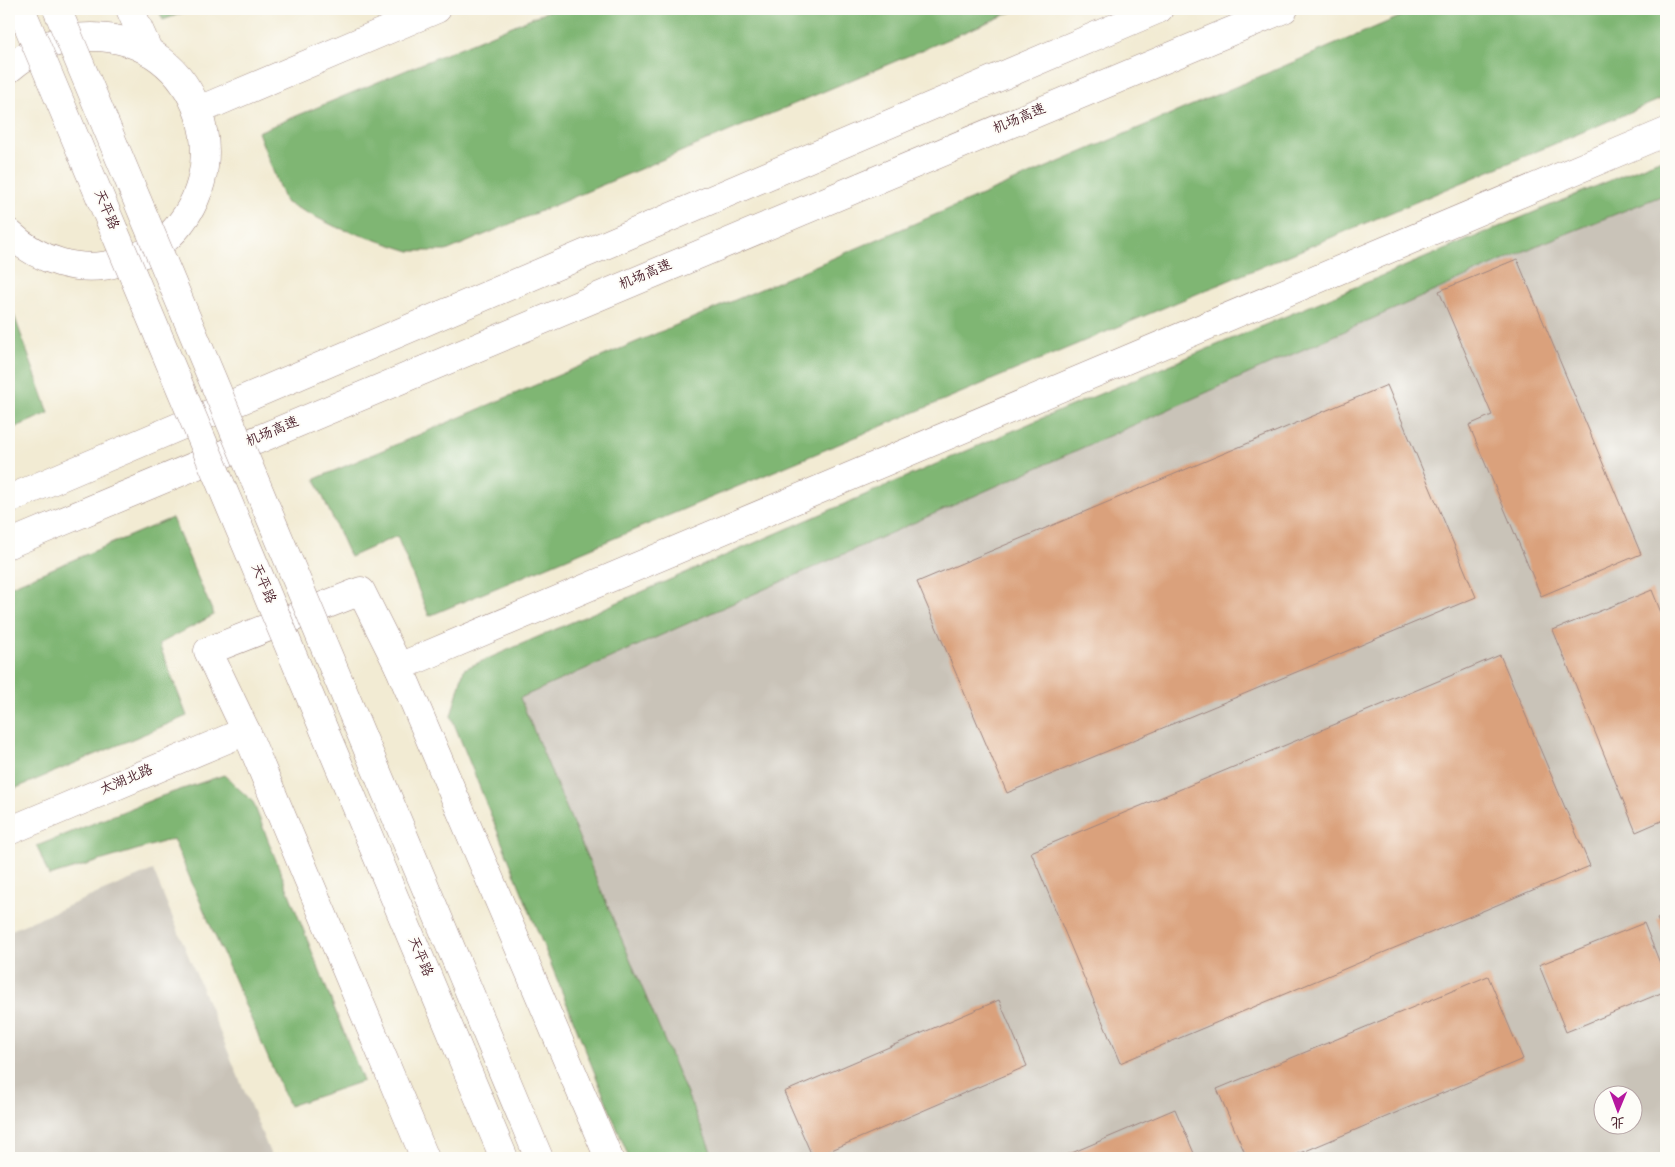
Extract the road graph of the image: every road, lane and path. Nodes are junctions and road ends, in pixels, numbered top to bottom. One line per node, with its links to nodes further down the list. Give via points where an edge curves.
1 (20, 9): 18 (main road, 天平路, bridge)
2 (57, 9): 19 (main road, bridge)
3 (130, 9): 7 (main road)
4 (437, 9): 9 (main road)
5 (1159, 9): 12 (main road)
6 (1284, 9): 13 (main road, 机场高速)
7 (149, 52): 8 (main road, via 126,41 76,36 52,42 29,53); 9 (main road, via 179,76)
8 (9, 69)
9 (198, 110): 11 (main road, via 206,151 201,184 192,207 160,244 115,264 90,267 65,264 42,256 20,244)
10 (1666, 132): 14 (main road)
11 (9, 233)
12 (9, 499)
13 (9, 544)
14 (399, 667): 15 (main road, via 361,591 208,651); 20 (main road)
15 (246, 731): 16 (main road, 太湖北路); 17 (main road)
16 (9, 831)
17 (425, 1158)
18 (504, 1158)
19 (540, 1158)
20 (609, 1158)

